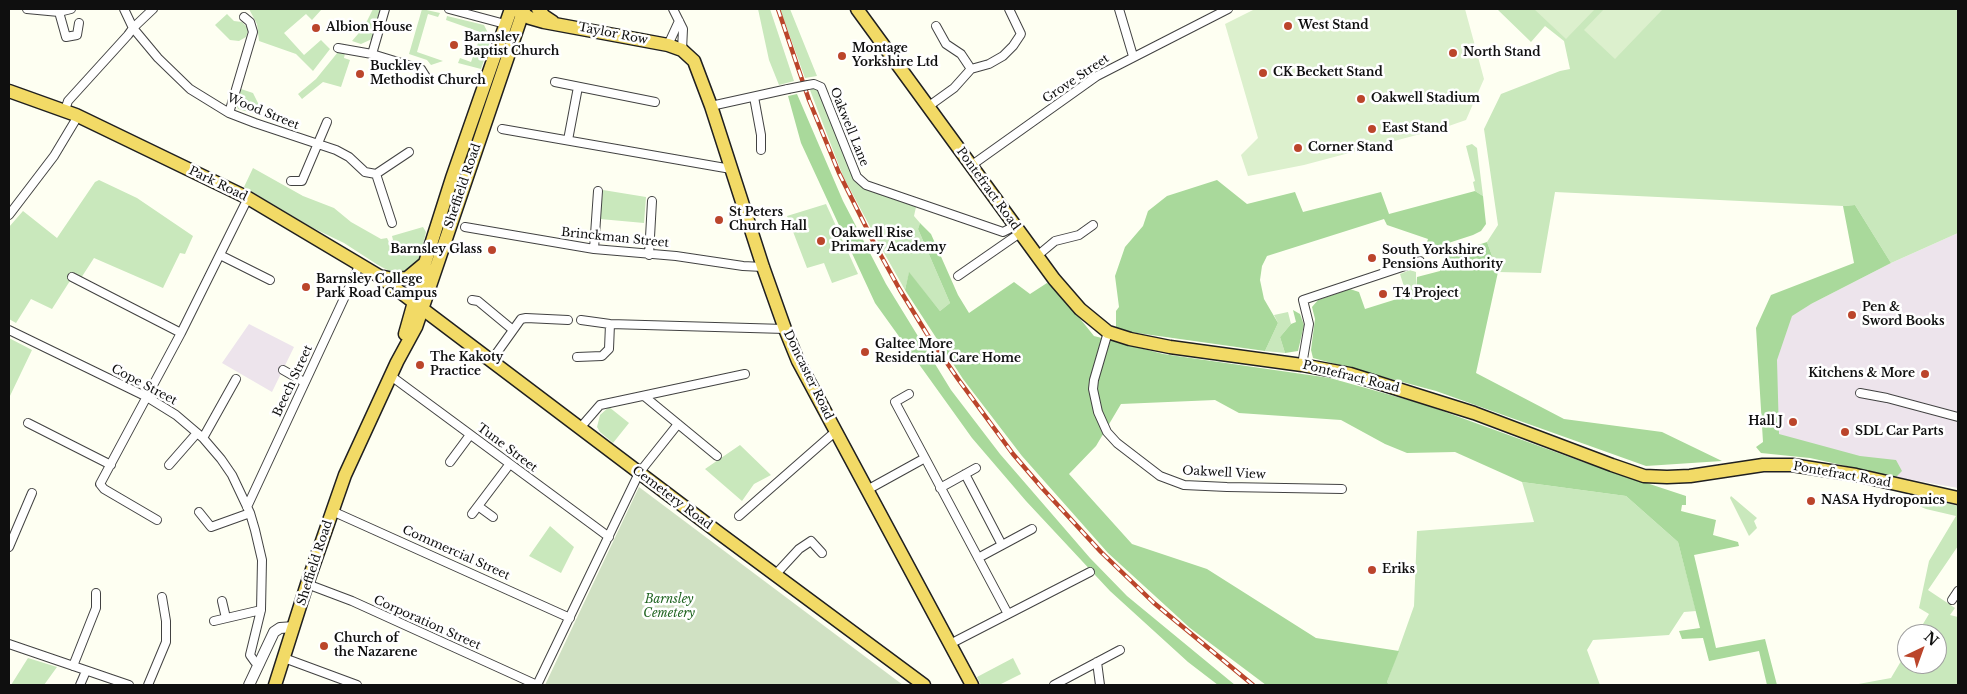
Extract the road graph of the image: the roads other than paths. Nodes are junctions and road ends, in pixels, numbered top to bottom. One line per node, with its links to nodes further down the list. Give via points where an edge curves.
1 (27, 9): 12 (street)
2 (71, 9): 12 (street)
3 (124, 9): 20 (street, Wood Street)
4 (152, 9): 20 (street)
5 (385, 9): 24 (street)
6 (449, 9): 16 (street)
7 (673, 9): 17 (street)
8 (857, 9): 34 (highway, Pontefract Road)
9 (1009, 9): 26 (street, via 1021,34 1002,56)
10 (1119, 9): 25 (street)
11 (1223, 10): 25 (street, Grove Street)
12 (60, 12): 18 (street, via 66,37 76,35)
13 (515, 14): 14 (highway, via 523,22); 16 (street); 16 (street); 60 (highway, Sheffield Road); 68 (highway, Sheffield Road)
14 (536, 14): 21 (highway, Taylor Row, via 557,24)
15 (244, 17): 36 (street, via 250,22 253,32)
16 (488, 19)
17 (678, 21): 21 (street); 23 (street, via 683,29)
18 (79, 23)
19 (936, 26): 26 (street, via 946,44 961,54)
20 (133, 28): 35 (street, via 68,101); 36 (street, Wood Street, via 190,89)
21 (668, 45): 23 (highway, Doncaster Road)
22 (338, 48): 24 (street)
23 (682, 50): 33 (highway, Doncaster Road, via 698,68)
24 (372, 54): 27 (street, via 421,69)
25 (1133, 56): 43 (street, Grove Street, via 1097,76)
26 (972, 69): 34 (street, via 954,88)
27 (426, 77)
28 (555, 82): 29 (street)
29 (578, 87): 32 (street); 39 (street)
30 (9, 91): 35 (highway, Park Road)
31 (754, 97): 33 (street, Oakwell Lane); 41 (street); 54 (street, Oakwell Lane, bridge, via 814,84 821,87 857,177 866,185 1003,232)
32 (655, 102)
33 (711, 106): 44 (highway, Doncaster Road)
34 (929, 106): 43 (highway, Pontefract Road)
35 (70, 113): 48 (highway, Park Road); 50 (street, via 75,121 54,156)
36 (229, 113): 40 (street, Wood Street)
37 (327, 122): 40 (street)
38 (502, 129): 39 (street)
39 (568, 140): 44 (street)
40 (317, 144): 45 (street, Wood Street, via 348,157 364,172); 46 (street, via 302,181)
41 (761, 150)
42 (409, 152): 45 (street)
43 (972, 166): 54 (highway, Pontefract Road)
44 (731, 169): 62 (highway, Doncaster Road)
45 (376, 174): 51 (street)
46 (291, 181)
47 (598, 191): 55 (street)
48 (248, 198): 56 (street); 61 (highway, Park Road)
49 (652, 201): 57 (street)
50 (9, 215)
51 (392, 222)
52 (1093, 225): 58 (street, via 1074,238 1055,241)
53 (465, 227): 55 (street, Brinckman Street)
54 (1018, 230): 58 (highway, Pontefract Road); 64 (street)
55 (594, 249): 57 (street, Brinckman Street)
56 (220, 255): 66 (street); 76 (street)
57 (649, 255): 62 (street, Brinckman Street)
58 (1037, 256): 75 (highway, Pontefract Road, via 1080,309)
59 (1420, 261): 79 (street, via 1303,300 1309,324)
60 (425, 263): 63 (highway, via 407,278 393,280); 68 (highway, Sheffield Road)
61 (360, 264): 63 (highway, Park Road); 84 (street, Beech Street)
62 (763, 267): 72 (highway, Doncaster Road)
63 (379, 276): 68 (highway, Park Road)
64 (958, 276)
65 (72, 277): 76 (street)
66 (270, 280)
67 (472, 300): 74 (street, via 478,301)
68 (419, 305): 78 (highway, Cemetery Road); 82 (highway, Sheffield Road)
69 (568, 320): 74 (street, via 526,318 521,319)
70 (581, 320): 71 (street)
71 (610, 324): 72 (street); 77 (street, via 608,349 602,356)
72 (785, 329): 93 (highway, Doncaster Road, via 804,374)
73 (9, 330): 88 (street, Cope Street)
74 (513, 330): 78 (street)
75 (1108, 332): 79 (highway, Pontefract Road, via 1154,344); 106 (street, Oakwell View, via 1094,380 1098,412 1107,432 1117,443 1160,476 1184,485)
76 (181, 333): 88 (street)
77 (577, 357)
78 (491, 361): 92 (highway, Cemetery Road)
79 (1302, 365): 109 (highway, Pontefract Road, via 1350,374 1424,396 1644,476 1667,478 1763,465 1792,465)
80 (283, 370): 84 (street)
81 (745, 374): 87 (street)
82 (391, 376): 94 (street, Tune Street); 112 (highway, Sheffield Road, via 345,475)
83 (236, 379): 95 (street)
84 (304, 382): 111 (street, Beech Street)
85 (908, 394): 97 (street, via 895,402)
86 (1860, 394): 89 (street)
87 (644, 396): 91 (street); 92 (street, via 600,405)
88 (147, 397): 95 (street, Cope Street, via 176,415); 100 (street)
89 (1958, 416)
90 (28, 423): 100 (street)
91 (678, 424): 96 (street); 103 (street)
92 (580, 428): 103 (highway, Cemetery Road)
93 (836, 431): 107 (highway, Doncaster Road); 115 (street)
94 (470, 435): 98 (street); 101 (street, Tune Street)
95 (200, 436): 99 (street); 111 (street, Cope Street, via 232,475)
96 (716, 456)
97 (924, 458): 105 (street); 107 (street)
98 (450, 462)
99 (170, 464)
100 (111, 465): 117 (street, via 100,484 104,489)
101 (509, 465): 110 (street); 119 (street, Tune Street)
102 (976, 468): 104 (street)
103 (639, 473): 119 (street); 125 (highway, Cemetery Road)
104 (965, 474): 105 (street); 120 (street)
105 (940, 488): 123 (street)
106 (1342, 489)
107 (867, 490): 139 (highway, Doncaster Road)
108 (32, 493): 121 (street)
109 (1958, 498)
110 (478, 506): 114 (street); 116 (street)
111 (248, 510): 113 (street, via 211,527); 132 (street, Cope Street, via 262,560)
112 (332, 511): 126 (highway, Sheffield Road); 135 (street, Commercial Street)
113 (199, 512)
114 (472, 514)
115 (739, 516)
116 (493, 517)
117 (157, 520)
118 (1032, 529): 120 (street)
119 (609, 537): 135 (street)
120 (1002, 545): 123 (street)
121 (9, 547)
122 (822, 553): 125 (street, via 811,541)
123 (978, 558): 133 (street)
124 (1090, 572): 133 (street)
125 (775, 575): 153 (highway, Cemetery Road)
126 (307, 584): 137 (highway, Sheffield Road); 152 (street, Corporation Street, via 352,601)
127 (1958, 591): 130 (street)
128 (96, 593): 144 (street, via 96,608)
129 (162, 597): 148 (street, via 166,642)
130 (1952, 600)
131 (222, 601): 134 (street)
132 (261, 610): 134 (street); 143 (street, Cope Street, via 250,655)
133 (1008, 614): 139 (street)
134 (226, 618): 136 (street)
135 (570, 618): 152 (street)
136 (214, 621)
137 (294, 627): 141 (highway, Sheffield Road); 143 (street, via 274,632)
138 (9, 644): 144 (street)
139 (950, 644): 154 (highway, Doncaster Road)
140 (1120, 650): 142 (street)
141 (284, 658): 150 (highway, Sheffield Road); 151 (street)
142 (1097, 662): 155 (street); 156 (street)
143 (260, 663): 149 (street)
144 (72, 666): 145 (street)
145 (86, 671): 146 (street); 147 (street)
146 (80, 685)
147 (129, 685)
148 (148, 685)
149 (249, 685)
150 (275, 685)
151 (356, 685)
152 (537, 685)
153 (924, 685)
154 (972, 685)
155 (1054, 685)
156 (1100, 685)

